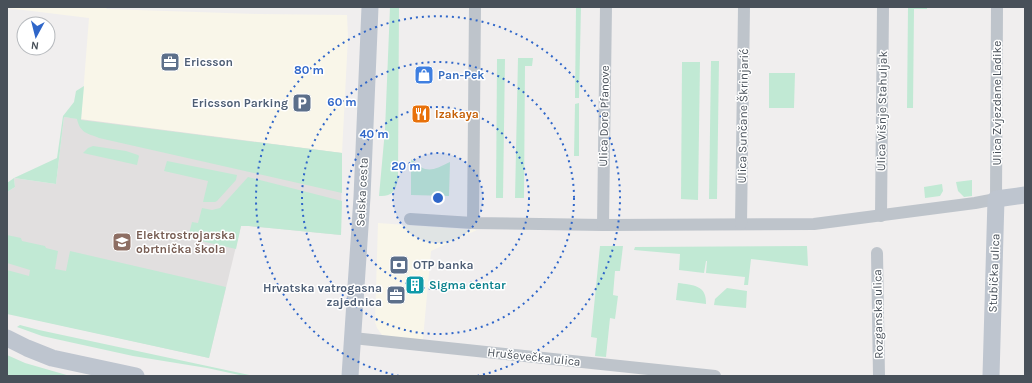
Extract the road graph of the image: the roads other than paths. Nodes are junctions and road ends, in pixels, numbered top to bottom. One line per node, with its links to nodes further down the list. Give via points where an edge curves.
1 (370, 7): 16 (main road, Selska cesta)
2 (475, 7): 11 (street)
3 (606, 7): 13 (street, Ulica Dore Pfanove)
4 (744, 7): 12 (street, Ulica Sunčane Škrinjarić)
5 (883, 7): 9 (street, Ulica Višnje Stahuljak)
6 (997, 7): 8 (street, Ulica Zvjezdane Ladike)
7 (1025, 195): 8 (main road)
8 (996, 199): 9 (street); 21 (main road, Stubička ulica)
9 (881, 216): 12 (street, via 814,224)
10 (410, 219): 11 (street)
11 (473, 222): 13 (street)
12 (741, 224): 13 (street)
13 (603, 225)
14 (877, 253): 20 (street, Rozganska ulica)
15 (7, 338): 17 (main road, via 52,358)
16 (353, 338): 18 (main road, Selska cesta); 19 (street, Hruševečka ulica)
17 (136, 376)
18 (350, 376)
19 (715, 376)
20 (878, 376)
21 (991, 376)

